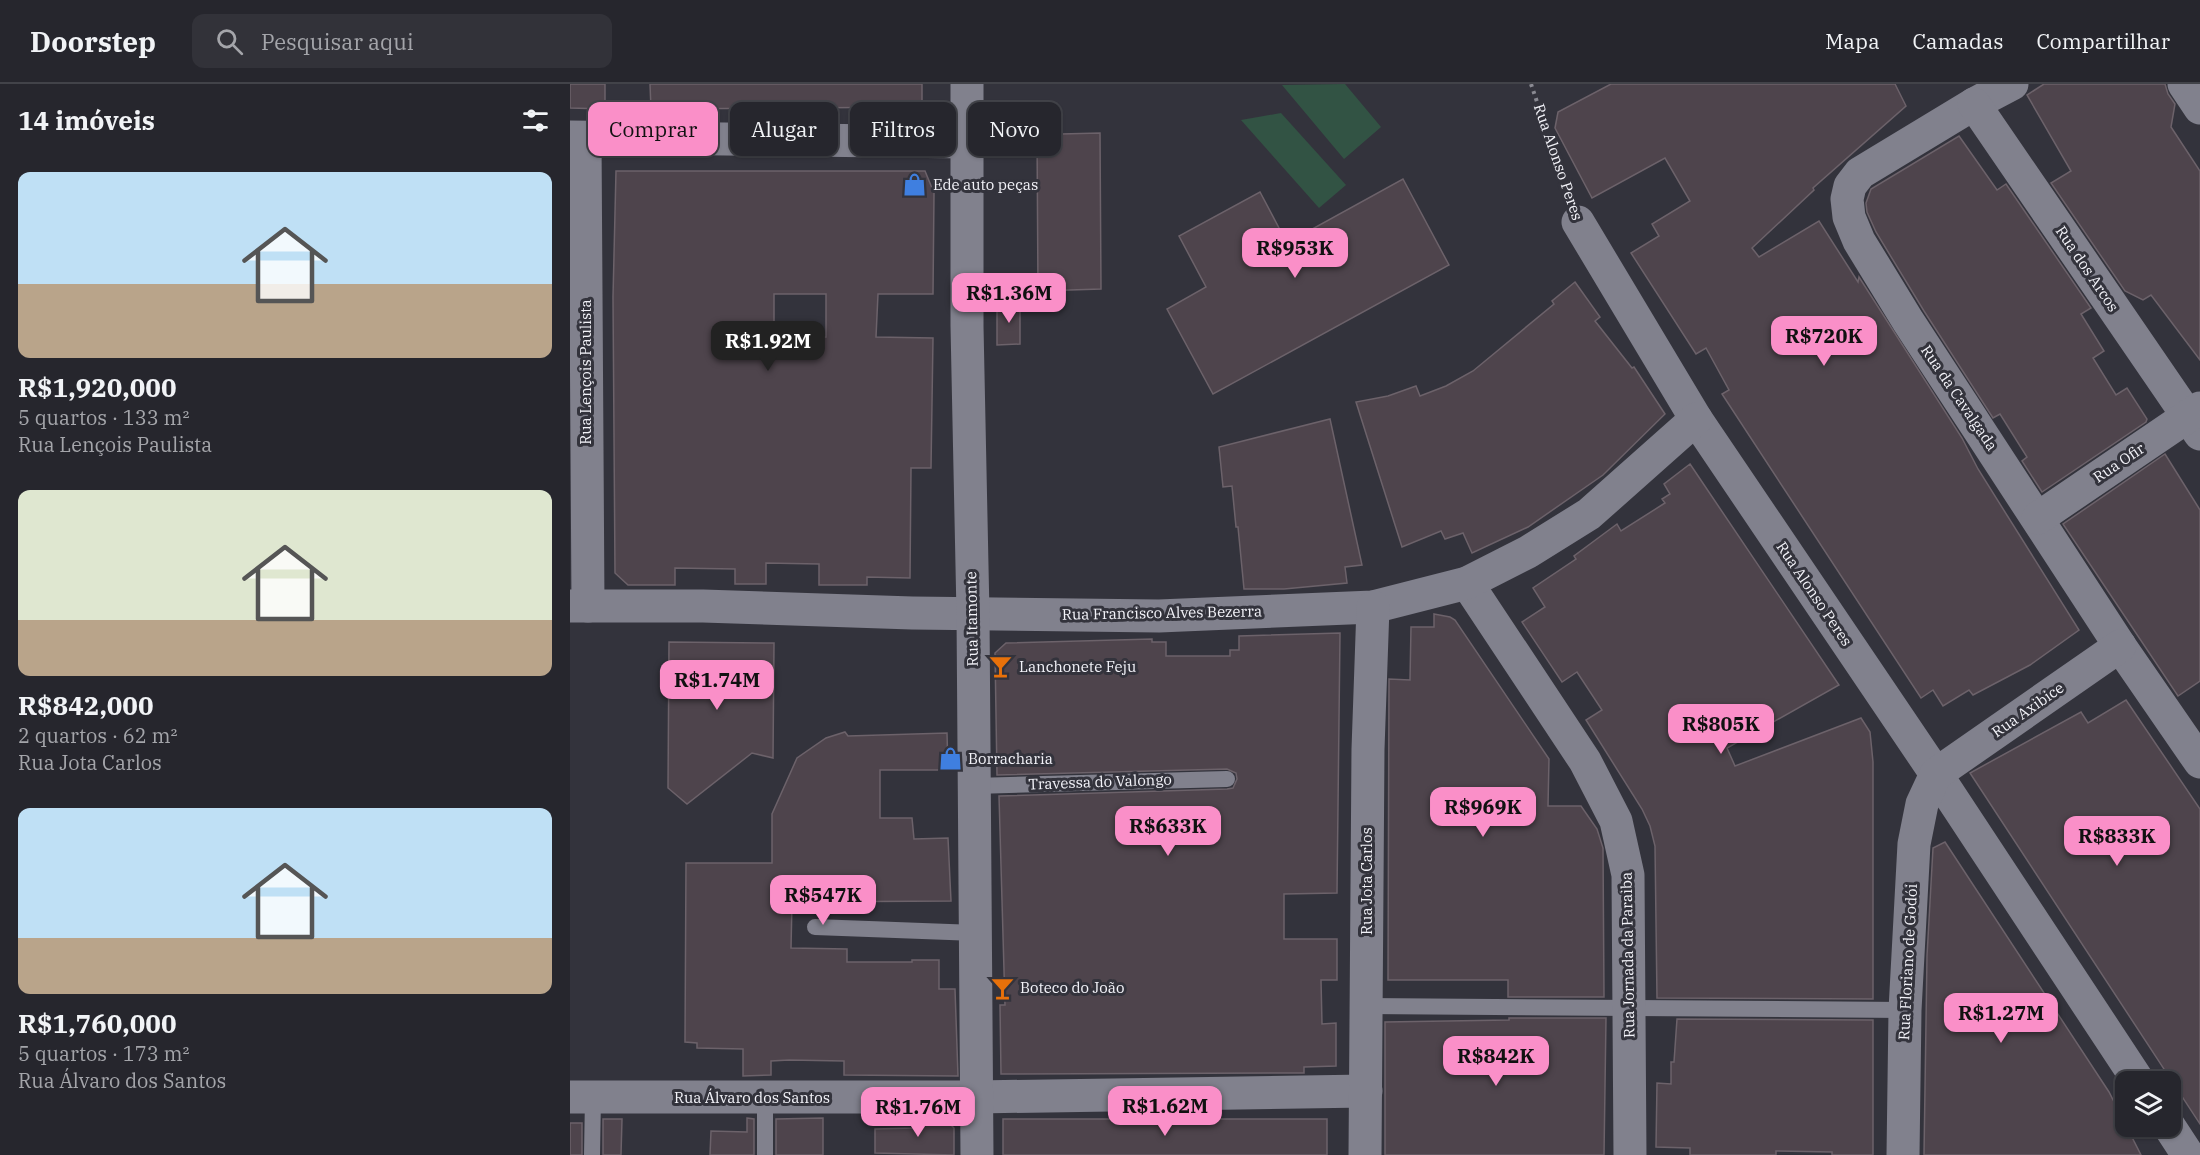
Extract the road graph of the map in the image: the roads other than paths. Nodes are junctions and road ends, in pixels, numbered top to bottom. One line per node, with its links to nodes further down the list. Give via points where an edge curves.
1 (967, 84): 7 (street, Rua Itamonte)
2 (2012, 84): 4 (street, Rua da Cavalgada)
3 (2184, 84): 5 (street)
4 (1974, 104): 10 (street, Rua dos Arcos); 11 (street, Rua da Cavalgada, via 1860,173 1846,199 1859,241)
5 (2200, 108)
6 (578, 138): 7 (street); 13 (street, Rua Lençois Paulista)
7 (968, 142): 15 (street, Rua Itamonte)
8 (1578, 222): 9 (street, Rua Alonso Peres)
9 (1696, 419): 12 (street, Rua Francisco Alves Bezerra, via 1589,514 1528,552); 18 (street, Rua Alonso Peres)
10 (2196, 419): 11 (street, Rua Ofir)
11 (2038, 518): 16 (street, Rua da Cavalgada)
12 (1467, 583): 14 (street, Rua Francisco Alves Bezerra); 24 (street, Rua Jornada da Paraiba, via 1585,761 1616,821 1628,875)
13 (579, 606): 15 (street, Rua Francisco Alves Bezerra)
14 (1373, 607): 15 (street, Rua Francisco Alves Bezerra, via 1159,616); 23 (street, Rua Jota Carlos)
15 (973, 614): 20 (street, Rua Itamonte)
16 (2120, 646): 17 (street, Rua da Cavalgada); 18 (street, Rua Axibice)
17 (2200, 762)
18 (1936, 774): 25 (street, Rua Floriano de Godói, via 1922,804 1914,844); 26 (street, Rua Alonso Peres)
19 (1227, 779): 20 (lane, Travessa do Valongo)
20 (974, 786): 22 (street, Rua Itamonte)
21 (815, 927): 22 (lane)
22 (976, 933): 29 (street, Rua Itamonte)
23 (1366, 1006): 24 (lane); 27 (street, Rua Jota Carlos)
24 (1630, 1007): 25 (lane); 36 (street, Rua Jornada da Paraiba)
25 (1905, 1010): 37 (street, Rua Floriano de Godói)
26 (2132, 1071)
27 (1365, 1091): 29 (street, Rua Álvaro dos Santos); 35 (street, Rua Jota Carlos)
28 (581, 1097): 30 (street, Rua Álvaro dos Santos); 32 (lane)
29 (977, 1097): 30 (street, Rua Álvaro dos Santos); 34 (street, Rua Itamonte)
30 (765, 1098): 33 (lane)
31 (2176, 1137): 38 (street)
32 (592, 1155)
33 (765, 1155)
34 (977, 1155)
35 (1365, 1155)
36 (1630, 1155)
37 (1903, 1155)
38 (2188, 1155)

